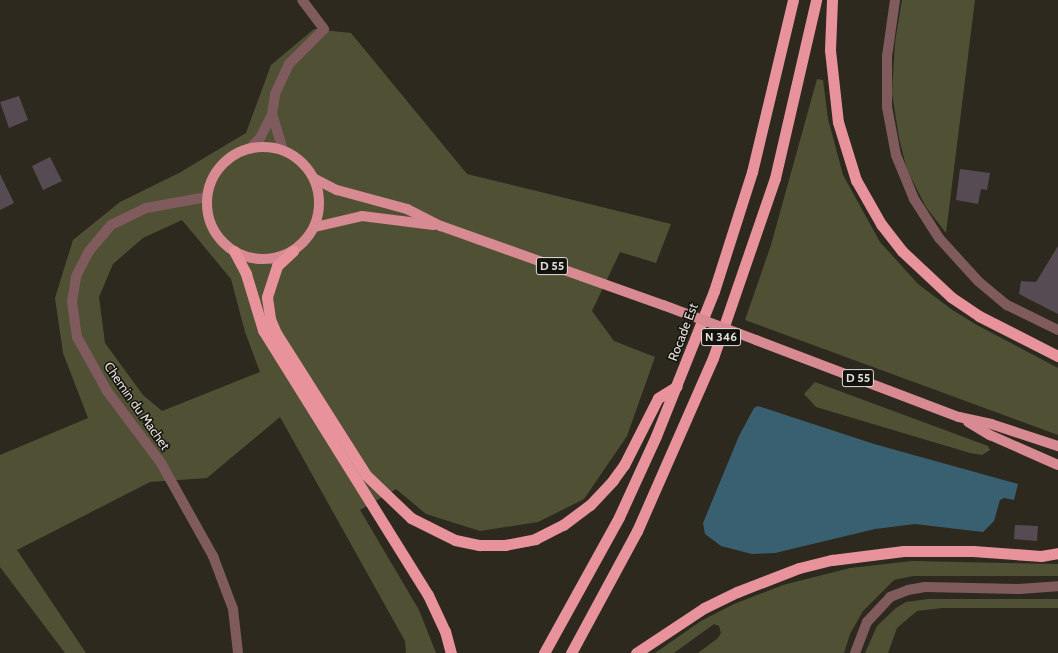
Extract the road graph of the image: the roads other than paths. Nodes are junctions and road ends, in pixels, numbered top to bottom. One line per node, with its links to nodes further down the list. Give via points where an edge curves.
1 (302, 0): 6 (street, via 324,29 289,64 275,94)
2 (792, 0): 17 (highway, Rocade Est / N 346, via 752,172 714,291)
3 (816, 0): 26 (highway, N 346, via 775,178 713,358 677,446 637,531)
4 (832, 0): 16 (highway, via 830,50 838,122 856,180 881,224 902,250 951,297 979,316)
5 (895, 0): 15 (street, via 886,75 888,117 896,155 914,199 939,238 978,281 1007,304)
6 (272, 114): 7 (street, via 260,138); 8 (street)
7 (251, 147): 8 (main road, via 268,146); 10 (main road, via 234,154 221,165 211,180)
8 (283, 150): 9 (main road, via 307,167)
9 (315, 179): 11 (main road, D 55, via 337,190 407,209); 12 (main road, via 319,200)
10 (207, 197): 13 (main road, via 208,213 213,228 222,241); 23 (street, Chemin du Machet, via 146,208 111,225 89,251 76,277 72,302 77,337 107,391 161,462 213,556 233,609)
11 (441, 226): 12 (main road, D 55, via 362,216); 18 (main road, D 55, bridge, via 663,305)
12 (315, 227): 14 (main road, via 306,240)
13 (234, 251): 14 (main road, via 264,259 279,257); 24 (highway, via 246,274 263,330 428,595 445,631)
14 (293, 251): 17 (highway, via 277,266 267,297 270,319 276,333 366,475 411,518 455,540 479,545 505,545 535,538 563,525 590,505 613,480 624,465 658,398)
15 (1058, 330)
16 (1058, 356)
17 (677, 386): 25 (highway, Rocade Est / N 346, via 618,517)
18 (959, 417): 19 (main road, D 55, via 992,424); 20 (main road, D 55, via 990,435)
19 (1058, 446)
20 (1058, 465)
21 (1058, 553): 27 (highway, via 1041,556 973,551 903,551 832,560 799,568 737,592 704,608)
22 (1058, 586): 28 (street, via 1019,589 925,587 908,590 890,597 867,622)
23 (238, 653)
24 (451, 653)
25 (544, 653)
26 (571, 653)
27 (636, 653)
28 (855, 653)

